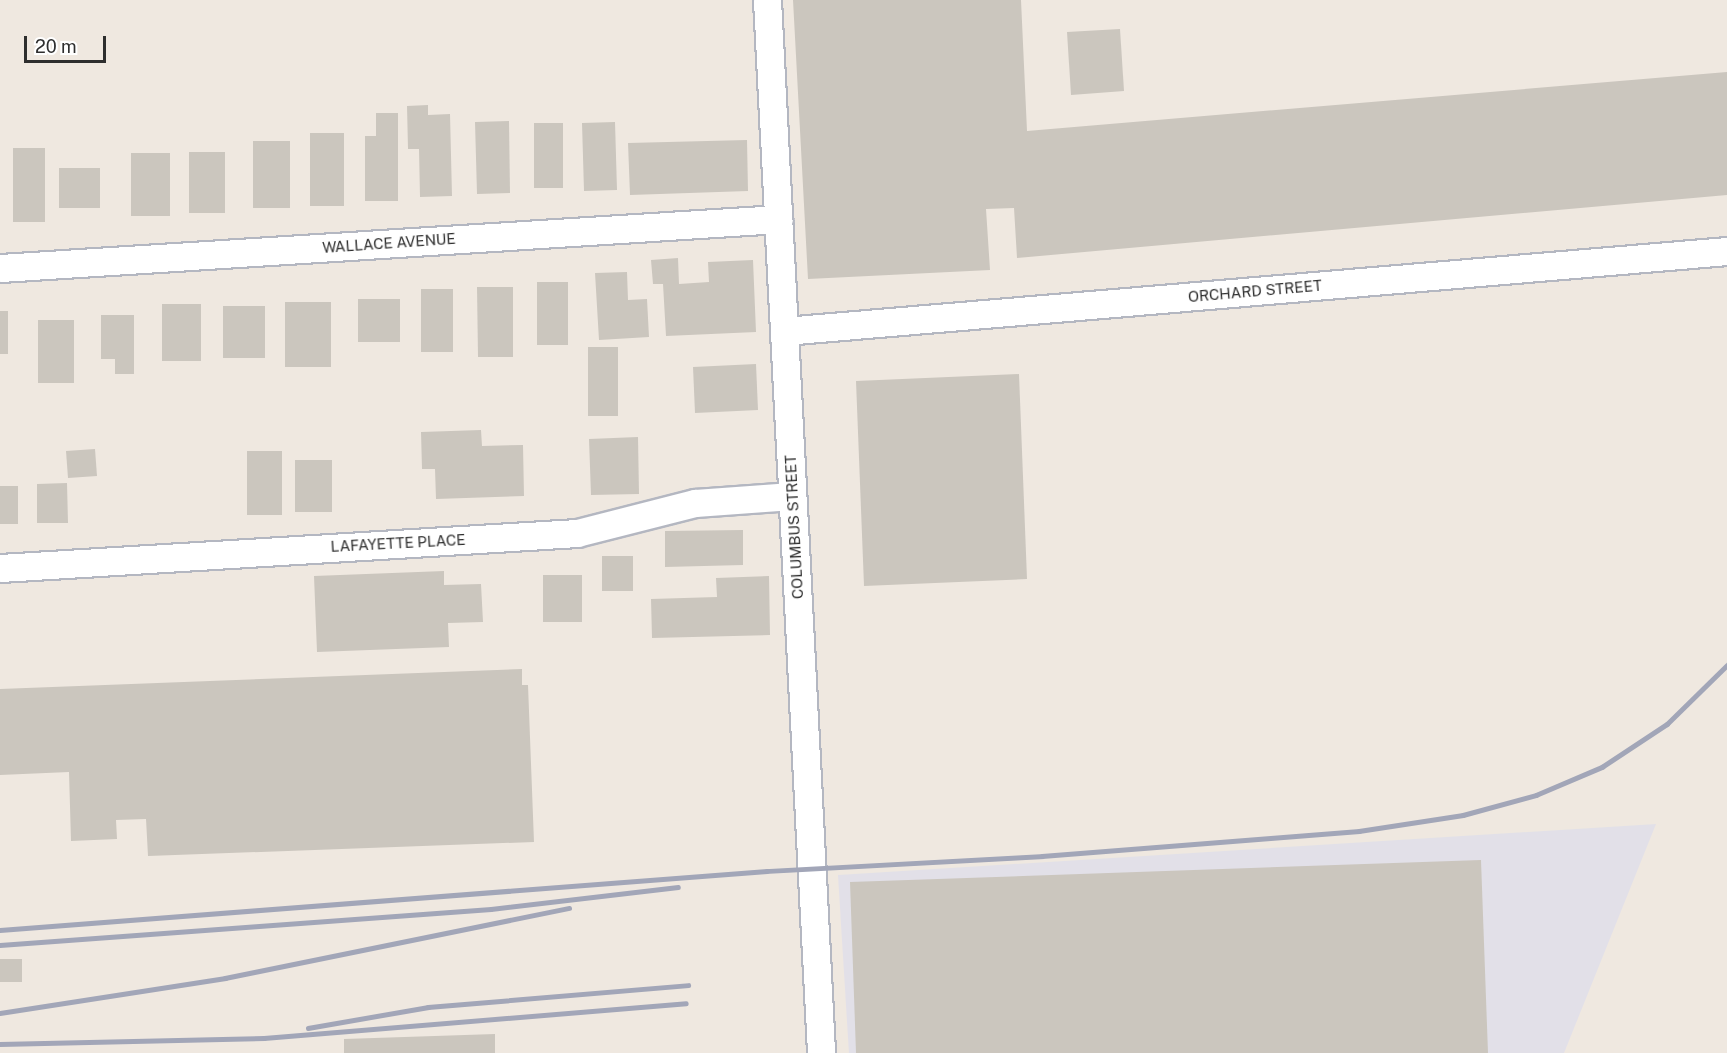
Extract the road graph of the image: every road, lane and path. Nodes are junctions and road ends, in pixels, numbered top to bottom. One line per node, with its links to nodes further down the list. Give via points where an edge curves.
1 (767, 0): 2 (street, COLUMBUS STREET)
2 (778, 219): 4 (street, WALLACE AVENUE); 5 (street, COLUMBUS STREET)
3 (1727, 251): 5 (street, ORCHARD STREET)
4 (0, 268)
5 (784, 331): 6 (street, COLUMBUS STREET)
6 (792, 496): 7 (street, LAFAYETTE PLACE, via 695,503 576,533); 8 (street, COLUMBUS STREET)
7 (0, 568)
8 (821, 1053)

